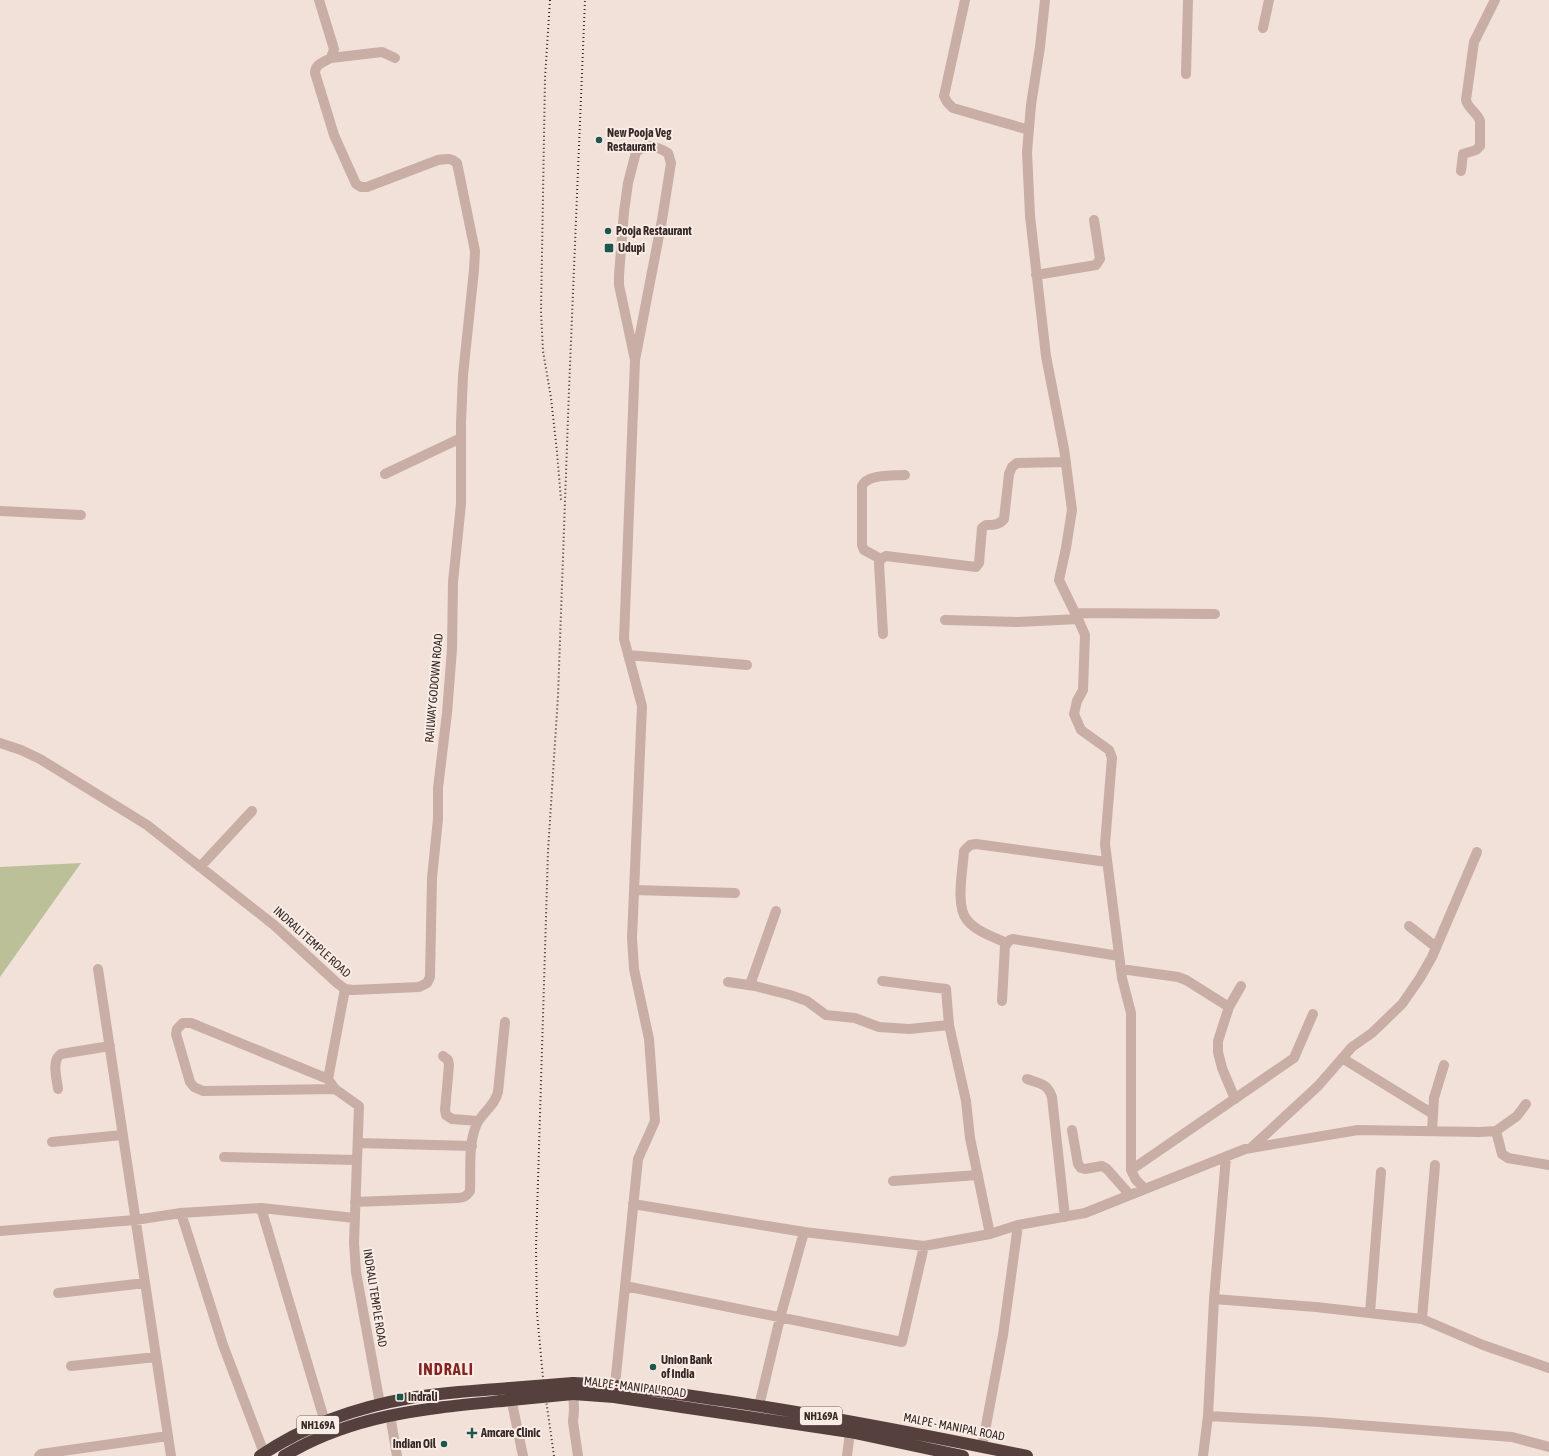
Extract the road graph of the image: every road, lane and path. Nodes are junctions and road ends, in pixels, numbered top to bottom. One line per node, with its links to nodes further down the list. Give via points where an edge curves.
1 (319, 0): 8 (street, via 334,49)
2 (965, 0): 11 (street, via 944,96 952,108)
3 (1044, 0): 11 (street)
4 (1188, 0): 10 (street)
5 (1269, 0): 7 (street)
6 (1496, 0): 12 (street, via 1474,42 1466,100 1470,109 1479,117 1480,146 1463,154)
7 (1263, 28)
8 (331, 58): 9 (street, via 382,52); 16 (street, RAILWAY GODOWN ROAD, via 318,65 315,73 334,135 356,184 367,187 438,160 448,158 457,163 475,251 463,375)
9 (395, 58)
10 (1186, 74)
11 (1029, 130): 14 (street, via 1029,202)
12 (1461, 171)
13 (1094, 220): 14 (street, via 1100,259 1098,264)
14 (1036, 275): 17 (street, via 1046,356)
15 (635, 360): 15 (street, via 619,285 624,212 636,152 646,146 658,146 668,152 671,163); 27 (street, via 624,639)
16 (461, 438): 18 (street); 47 (street, RAILWAY GODOWN ROAD, via 461,504 453,582 452,649 432,878 430,977 427,983 419,987)
17 (1066, 462): 22 (street, via 1017,464 1012,467 1004,519 1001,523 986,524 982,528 979,563 976,567 886,556); 24 (street, via 1072,510 1059,580)
18 (385, 474)
19 (905, 475): 22 (street, via 869,478 862,486 862,545 864,550)
20 (0, 511): 21 (street)
21 (81, 515)
22 (881, 558): 26 (street, via 878,563)
23 (1215, 614): 24 (street)
24 (1077, 616): 25 (street, via 1018,622); 32 (street, via 1085,635 1083,690 1074,714 1081,730 1109,750 1112,758 1105,844)
25 (945, 620)
26 (883, 634)
27 (628, 655): 28 (street); 34 (street, via 642,706)
28 (747, 665)
29 (0, 743): 33 (street, INDRALI TEMPLE ROAD, via 47,763 147,825)
30 (252, 811): 33 (street)
31 (1477, 852): 39 (street)
32 (1107, 862): 38 (street, via 970,845 964,851 960,905 966,920 973,926); 40 (street)
33 (200, 867): 47 (street, INDRALI TEMPLE ROAD, via 274,925)
34 (634, 890): 35 (street); 85 (street, via 634,969 649,1039 655,1121 638,1159)
35 (735, 893)
36 (776, 911): 45 (street)
37 (1409, 926): 39 (street)
38 (1007, 943): 40 (street, via 1013,940); 48 (street)
39 (1436, 947): 55 (street, via 1420,978 1402,1004)
40 (1119, 956): 42 (street)
41 (98, 969): 53 (street)
42 (1121, 970): 49 (street, via 1178,977); 78 (street, via 1131,1013)
43 (882, 981): 52 (street, via 946,989)
44 (728, 982): 45 (street)
45 (750, 985): 52 (street, via 807,1001 826,1014 855,1018 879,1027 908,1030)
46 (1241, 986): 49 (street)
47 (345, 989): 57 (street, INDRALI TEMPLE ROAD)
48 (1002, 1001)
49 (1229, 1007): 61 (street, via 1218,1041 1218,1052)
50 (1313, 1014): 61 (street, via 1294,1058)
51 (504, 1022): 64 (street, via 496,1099)
52 (949, 1025): 80 (street, via 966,1101)
53 (110, 1046): 59 (street, via 59,1055 56,1061); 68 (street)
54 (443, 1056): 64 (street, via 449,1065 446,1115 452,1119)
55 (1342, 1058): 63 (street); 72 (street, via 1318,1086)
56 (1444, 1065): 63 (street, via 1436,1089)
57 (328, 1079): 60 (street, INDRALI TEMPLE ROAD); 60 (street, via 191,1023 183,1023 177,1029 176,1034 190,1082 203,1091)
58 (1027, 1079): 88 (street, via 1045,1085 1052,1097)
59 (58, 1089)
60 (335, 1089): 70 (street, INDRALI TEMPLE ROAD, via 359,1106)
61 (1235, 1099): 78 (street)
62 (1526, 1104): 67 (street, via 1517,1116)
63 (1433, 1114): 66 (street)
64 (478, 1121): 71 (street)
65 (1072, 1130): 83 (street, via 1081,1168 1102,1166)
66 (1432, 1131): 67 (street); 72 (street, via 1358,1130)
67 (1496, 1131): 77 (street, via 1502,1154 1508,1158)
68 (122, 1135): 69 (street); 90 (street)
69 (52, 1142)
70 (358, 1143): 71 (street); 75 (street, INDRALI TEMPLE ROAD)
71 (472, 1146): 84 (street, via 470,1191 464,1198)
72 (1251, 1148): 74 (street)
73 (224, 1157): 75 (street)
74 (1226, 1157): 82 (street); 99 (street)
75 (357, 1160): 84 (street, INDRALI TEMPLE ROAD)
76 (1435, 1165): 102 (street)
77 (1549, 1165)
78 (1131, 1170): 82 (street)
79 (1381, 1172): 100 (street)
80 (978, 1175): 81 (street); 94 (street)
81 (893, 1181)
82 (1145, 1189): 83 (street)
83 (1130, 1195): 88 (street, via 1085,1213)
84 (355, 1202): 89 (street, INDRALI TEMPLE ROAD)
85 (633, 1204): 93 (street); 97 (street)
86 (261, 1208): 87 (street); 89 (street); 113 (street)
87 (181, 1213): 90 (street); 120 (street, via 223,1345)
88 (1064, 1217): 91 (street)
89 (355, 1218): 109 (street, INDRALI TEMPLE ROAD, via 356,1272)
90 (135, 1220): 92 (street); 96 (street)
91 (1018, 1225): 94 (street); 117 (street, via 1003,1335)
92 (0, 1231)
93 (804, 1232): 95 (street); 101 (street)
94 (990, 1234): 95 (street)
95 (924, 1246): 101 (street, via 902,1342)
96 (145, 1283): 98 (street); 103 (street)
97 (625, 1286): 101 (street); 106 (street)
98 (58, 1293)
99 (1214, 1299): 100 (street); 112 (street)
100 (1370, 1313): 102 (street)
101 (780, 1318): 110 (street)
102 (1422, 1319): 105 (street)
103 (156, 1357): 104 (street); 115 (street)
104 (71, 1366)
105 (1549, 1368)
106 (615, 1385): 107 (highway, NH169A); 110 (highway, MALPE - MANIPAL ROAD / NH169A)
107 (573, 1388): 108 (highway, MALPE - MANIPAL ROAD / NH169A, bridge); 114 (highway, MALPE - MANIPAL ROAD / NH169A, via 614,1397); 126 (street, via 573,1422)
108 (510, 1394): 109 (highway, NH169A, via 410,1398); 111 (highway, MALPE - MANIPAL ROAD / NH169A); 125 (street)
109 (380, 1404): 113 (highway, NH169A)
110 (759, 1406): 117 (highway, MALPE - MANIPAL ROAD / NH169A, via 871,1424)
111 (390, 1415): 119 (highway, MALPE - MANIPAL ROAD / NH169A, via 350,1426); 124 (street)
112 (1208, 1416): 118 (street, via 1504,1437); 130 (street)
113 (325, 1422): 116 (highway, NH169A)
114 (850, 1432): 127 (street); 128 (highway, MALPE - MANIPAL ROAD / NH169A)
115 (168, 1436): 121 (street); 122 (street)
116 (292, 1437): 119 (highway); 120 (highway, NH169A)
117 (982, 1447): 129 (highway, MALPE - MANIPAL ROAD / NH169A)
118 (1549, 1447)
119 (298, 1448): 123 (highway, MALPE - MANIPAL ROAD / NH169A)
120 (262, 1455)
121 (39, 1456)
122 (171, 1456)
123 (284, 1456)
124 (397, 1456)
125 (523, 1456)
126 (578, 1456)
127 (847, 1456)
128 (963, 1456)
129 (1024, 1456)
130 (1203, 1456)

